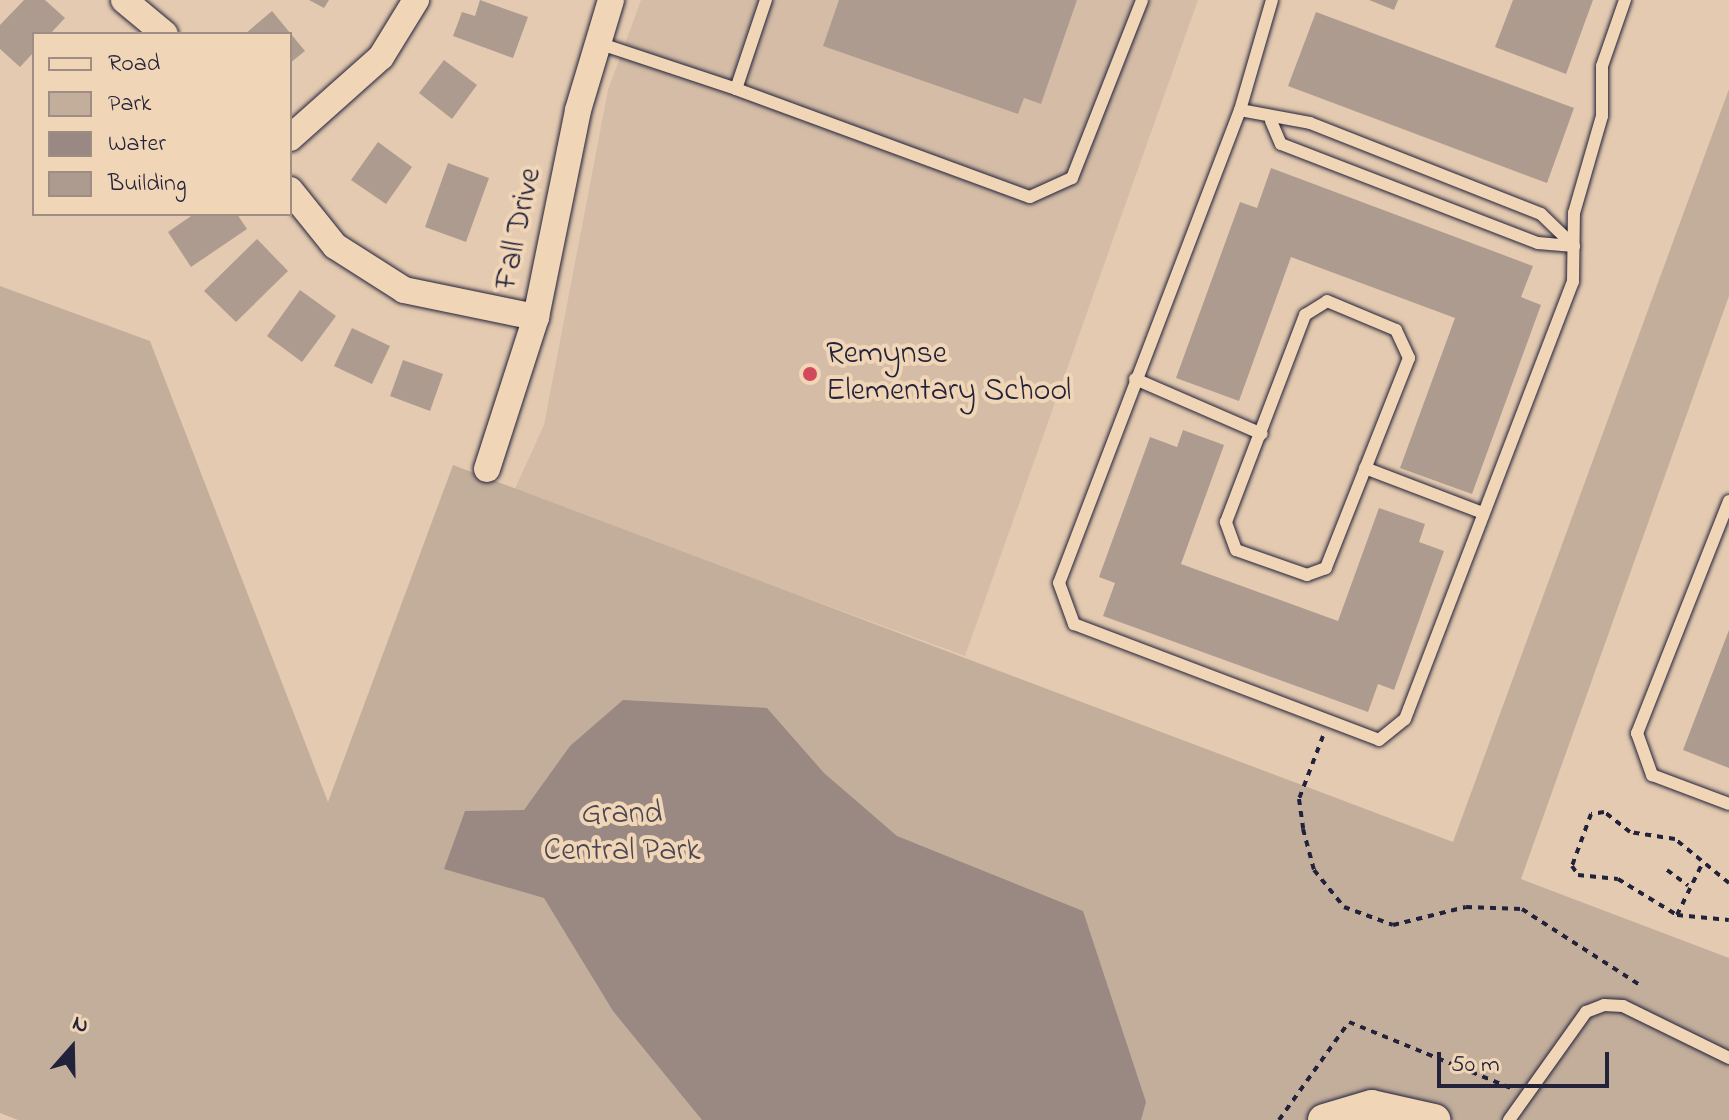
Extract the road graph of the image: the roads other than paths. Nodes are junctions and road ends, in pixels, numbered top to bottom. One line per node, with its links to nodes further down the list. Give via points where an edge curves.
1 (124, 0): 8 (street)
2 (416, 0): 13 (street, via 381,57)
3 (611, 0): 9 (street, Fall Drive)
4 (766, 0): 10 (lane)
5 (1142, 0): 10 (lane, via 1072,178 1030,197)
6 (1272, 0): 11 (lane)
7 (1625, 0): 15 (lane, via 1602,66 1602,116 1574,213)
8 (163, 32)
9 (598, 43): 10 (lane); 16 (street, Fall Drive)
10 (736, 89)
11 (1240, 110): 12 (lane); 17 (lane)
12 (1271, 121): 15 (lane, via 1310,123 1541,214); 15 (lane, via 1281,144 1538,243)
13 (292, 136)
14 (292, 192): 16 (street, via 335,246 404,290)
15 (1574, 246): 22 (lane, via 1573,282)
16 (536, 317): 20 (street, Fall Drive)
17 (1135, 379): 18 (lane); 22 (lane, via 1059,583 1074,624 1379,740 1405,719)
18 (1262, 434): 19 (lane, via 1226,522 1236,550 1307,575 1326,568); 19 (lane, via 1305,315 1327,301 1396,330 1409,358)
19 (1365, 468): 22 (lane)
20 (487, 469)
21 (1729, 501): 23 (lane, via 1637,733 1652,775)
22 (1480, 512)
23 (1729, 804)
24 (1729, 1058): 27 (lane, via 1623,1006 1604,1005 1586,1012)
25 (1324, 1120): 26 (street, via 1372,1106)
26 (1434, 1120)
27 (1509, 1120)

